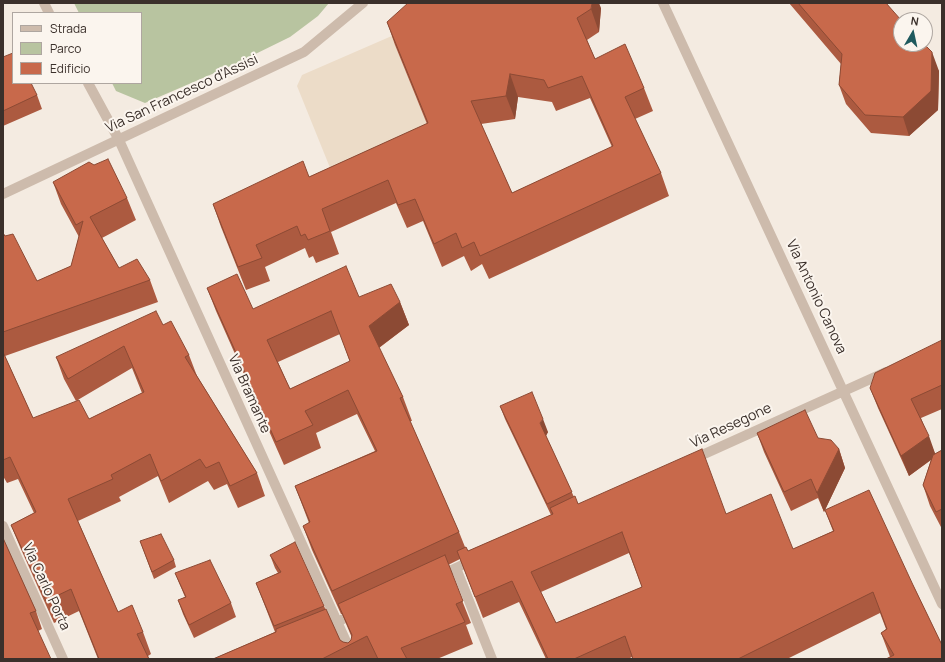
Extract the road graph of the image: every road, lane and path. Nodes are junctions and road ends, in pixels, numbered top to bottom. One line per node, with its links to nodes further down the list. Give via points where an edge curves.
1 (44, 3): 4 (street)
2 (363, 3): 6 (street, Via San Francesco d'Assisi, via 304,52)
3 (663, 3): 9 (street, Via Antonio Canova)
4 (48, 12)
5 (89, 84): 6 (street, Via Bramante)
6 (119, 140): 7 (street, Via San Francesco d'Assisi); 17 (street, Via Bramante)
7 (3, 194)
8 (893, 369): 9 (street, Via Resegone)
9 (844, 390): 10 (street, Via Resegone); 15 (street, Via Antonio Canova)
10 (678, 466)
11 (3, 526): 19 (street, Via Carlo Porta)
12 (484, 555): 13 (street)
13 (456, 568): 14 (street); 21 (street)
14 (428, 581)
15 (942, 604)
16 (364, 610): 17 (street)
17 (336, 623): 18 (street); 20 (street, Via Bramante)
18 (307, 635)
19 (64, 659)
20 (354, 659)
21 (492, 659)

